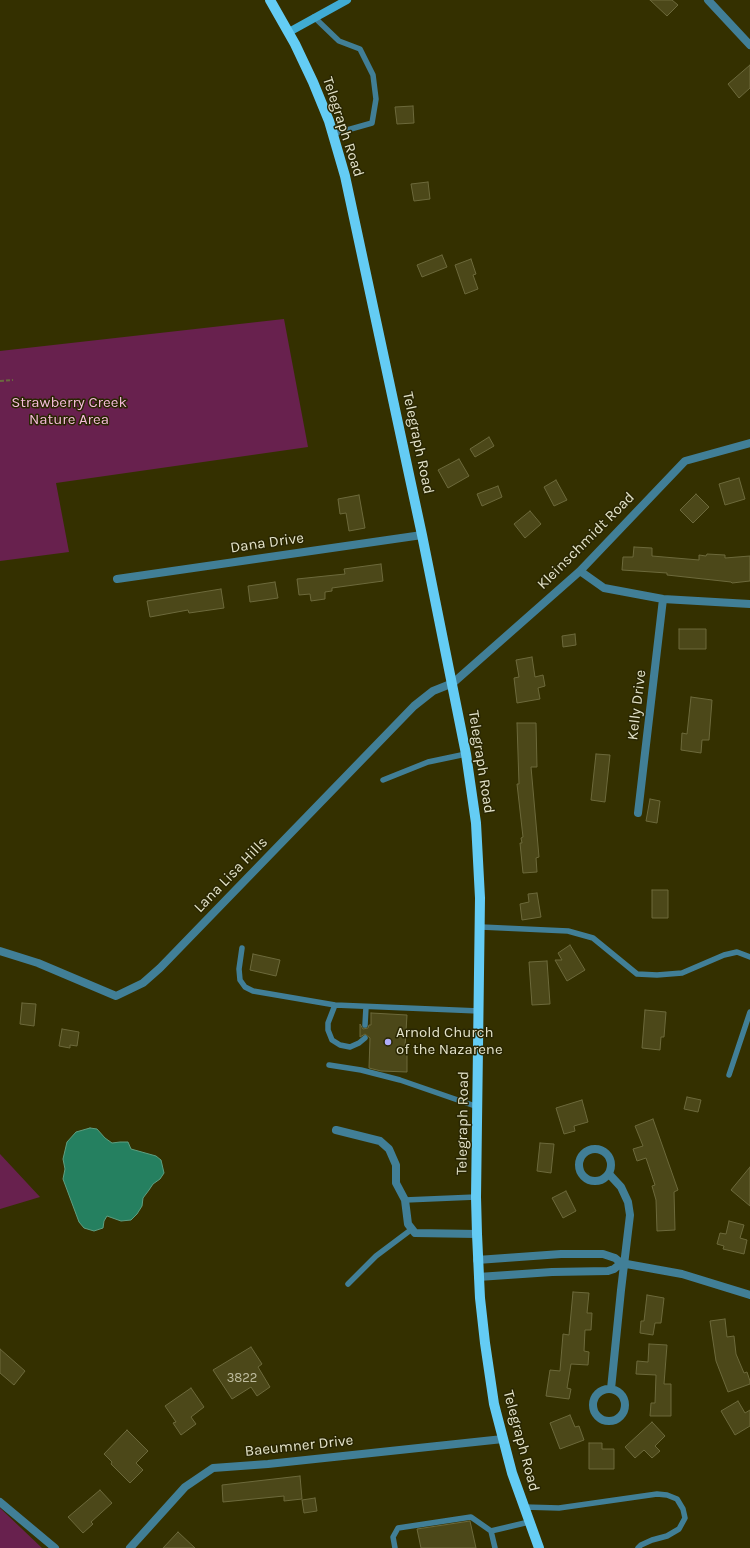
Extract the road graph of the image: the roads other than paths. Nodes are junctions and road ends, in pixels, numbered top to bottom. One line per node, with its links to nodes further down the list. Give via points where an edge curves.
1 (270, 0): 5 (main road, Telegraph Road)
2 (347, 0): 4 (street)
3 (708, 0): 6 (street)
4 (314, 17): 5 (street); 7 (lane, via 339,41 360,49 373,75 376,99 372,124)
5 (289, 32): 7 (main road, Telegraph Road, via 313,82)
6 (750, 45)
7 (333, 134): 9 (main road, Telegraph Road, via 346,176)
8 (750, 442): 10 (street, Kleinschmidt Road, via 685,461)
9 (422, 534): 11 (street, Dana Drive); 14 (main road, Telegraph Road)
10 (580, 571): 12 (street, via 604,588); 14 (street, Kleinschmidt Road)
11 (117, 579)
12 (663, 599): 13 (street); 17 (street, Kelly Drive)
13 (750, 604)
14 (453, 683): 15 (main road, Telegraph Road); 20 (street, Lana Lisa Hills, via 433,691 405,714 143,983 116,996 38,963)
15 (466, 754): 16 (lane, via 428,762); 18 (main road, Telegraph Road, via 479,863)
16 (383, 780)
17 (638, 813)
18 (481, 927): 21 (lane, via 568,931 593,938 637,974 682,973 737,952); 24 (main road, Telegraph Road)
19 (242, 948): 22 (lane, via 239,975 242,984 249,990)
20 (0, 951)
21 (750, 957)
22 (335, 1004): 23 (lane); 27 (lane, via 328,1023 332,1040 350,1047 359,1044)
23 (366, 1007): 24 (lane); 26 (lane)
24 (479, 1011): 30 (main road, Telegraph Road)
25 (750, 1012): 29 (lane)
26 (365, 1025)
27 (365, 1038)
28 (328, 1065): 30 (lane, via 400,1080)
29 (729, 1075)
30 (478, 1107): 33 (main road, Telegraph Road)
31 (336, 1130): 34 (street, via 380,1142 389,1149 396,1165 396,1184)
32 (609, 1174): 32 (street, via 598,1182 589,1180 580,1170 582,1157 589,1151 602,1151 611,1161); 38 (street, via 622,1187 630,1215)
33 (476, 1196): 34 (lane); 36 (main road, Telegraph Road)
34 (405, 1200): 35 (street, via 408,1224)
35 (412, 1229): 36 (street, via 415,1233); 40 (lane, via 376,1256)
36 (476, 1234): 37 (main road, Telegraph Road)
37 (478, 1260): 38 (street, via 598,1254 615,1258); 39 (main road, Telegraph Road)
38 (622, 1264): 39 (street, via 603,1271); 41 (street, via 682,1274); 42 (street)
39 (478, 1277): 43 (main road, Telegraph Road, via 489,1373)
40 (348, 1284)
41 (750, 1295)
42 (611, 1389): 42 (street, via 622,1396 624,1410 619,1417 606,1421 598,1417 592,1405 598,1393)
43 (503, 1440): 45 (main road, Telegraph Road); 49 (street, Baeumner Drive, via 212,1468 186,1487)
44 (0, 1502): 48 (street)
45 (524, 1507): 46 (main road, Telegraph Road); 53 (lane, via 559,1508 657,1494 676,1499 683,1509 685,1518 679,1529)
46 (529, 1522): 47 (lane); 52 (main road, Telegraph Road)
47 (491, 1531): 50 (lane, via 471,1517 398,1528 393,1537); 51 (lane)
48 (55, 1548)
49 (130, 1548)
50 (395, 1548)
51 (495, 1548)
52 (539, 1548)
53 (638, 1548)

